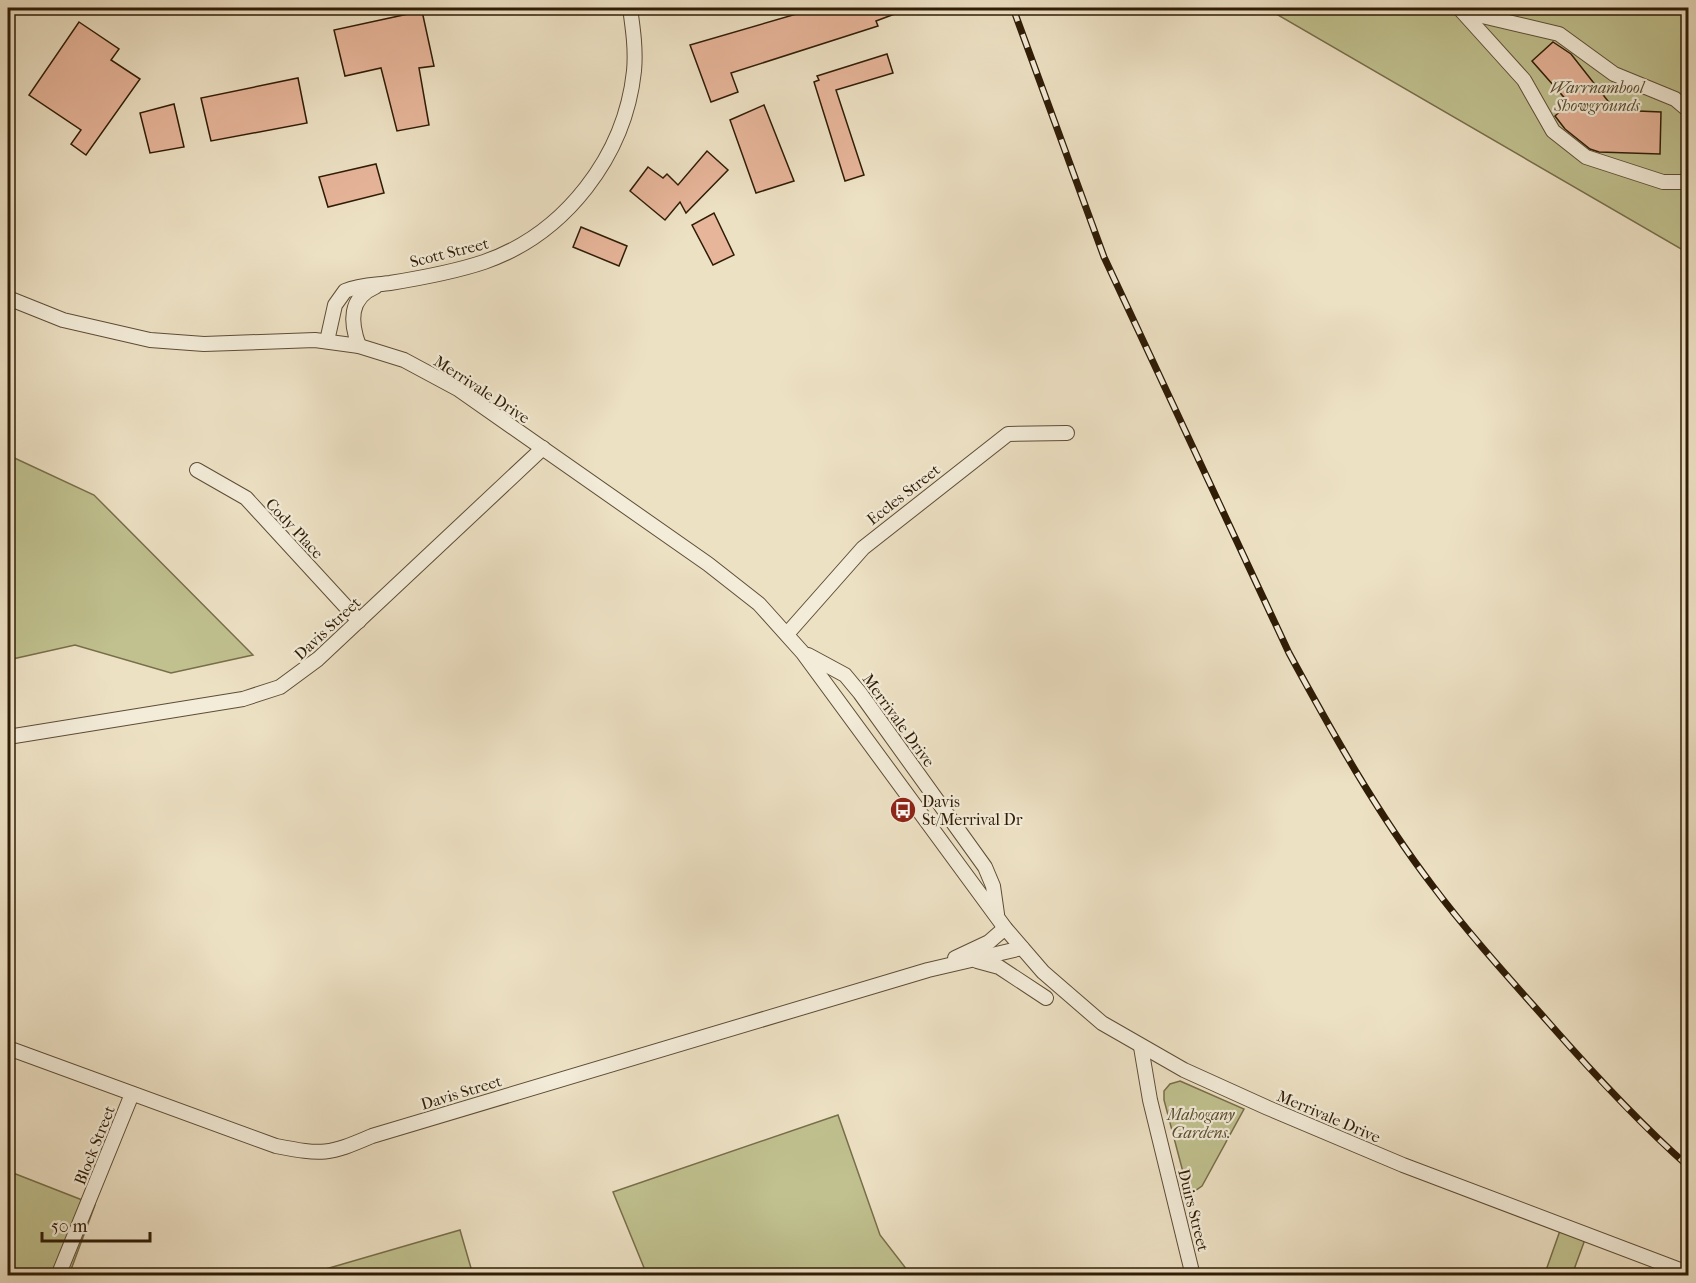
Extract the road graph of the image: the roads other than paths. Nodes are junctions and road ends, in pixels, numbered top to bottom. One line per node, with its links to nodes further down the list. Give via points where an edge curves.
1 (630, 8): 5 (street, Scott Street, via 635,52 630,95 614,142 578,199 545,230 503,254 466,267)
2 (1462, 10): 3 (street, via 1559,34 1614,75 1675,99); 4 (street, via 1524,80 1553,131 1586,157 1663,182)
3 (1689, 110)
4 (1689, 182)
5 (392, 282): 7 (street, Scott Street, via 356,287 339,296); 8 (street, Scott Street, via 369,290 356,301 353,318)
6 (8, 298): 7 (street, Merrivale Drive, via 63,320 150,340 204,344)
7 (327, 341): 8 (street, Merrivale Drive)
8 (359, 346): 10 (street, Merrivale Drive, via 404,360 458,389)
9 (1067, 433): 13 (street, Eccles Street, via 1008,434 863,548)
10 (543, 448): 12 (street, Davis Street); 13 (street, Merrivale Drive, via 744,590)
11 (197, 470): 12 (street, Cody Place, via 246,498)
12 (359, 621): 15 (street, Davis Street, via 301,674 262,694)
13 (788, 634): 14 (street, Merrivale Drive)
14 (803, 653): 16 (street, Merrivale Drive); 16 (street, Merrivale Drive, via 845,675 860,693 985,867)
15 (8, 737)
16 (1002, 924): 17 (street, Merrivale Drive); 19 (street, Davis Street, via 989,942)
17 (1022, 948): 18 (street, Davis Street); 21 (street, Merrivale Drive, via 1075,1002)
18 (968, 961): 19 (street, Davis Street); 20 (street, via 999,967)
19 (928, 970): 23 (street, Davis Street, via 372,1136 335,1152 276,1146)
20 (1046, 998)
21 (1141, 1047): 24 (street, Merrivale Drive, via 1268,1108 1403,1166); 26 (street, Duirs Street, via 1150,1100)
22 (8, 1048): 23 (street, Davis Street)
23 (132, 1094): 25 (street, Block Street)
24 (1689, 1273)
25 (58, 1275)
26 (1193, 1275)

